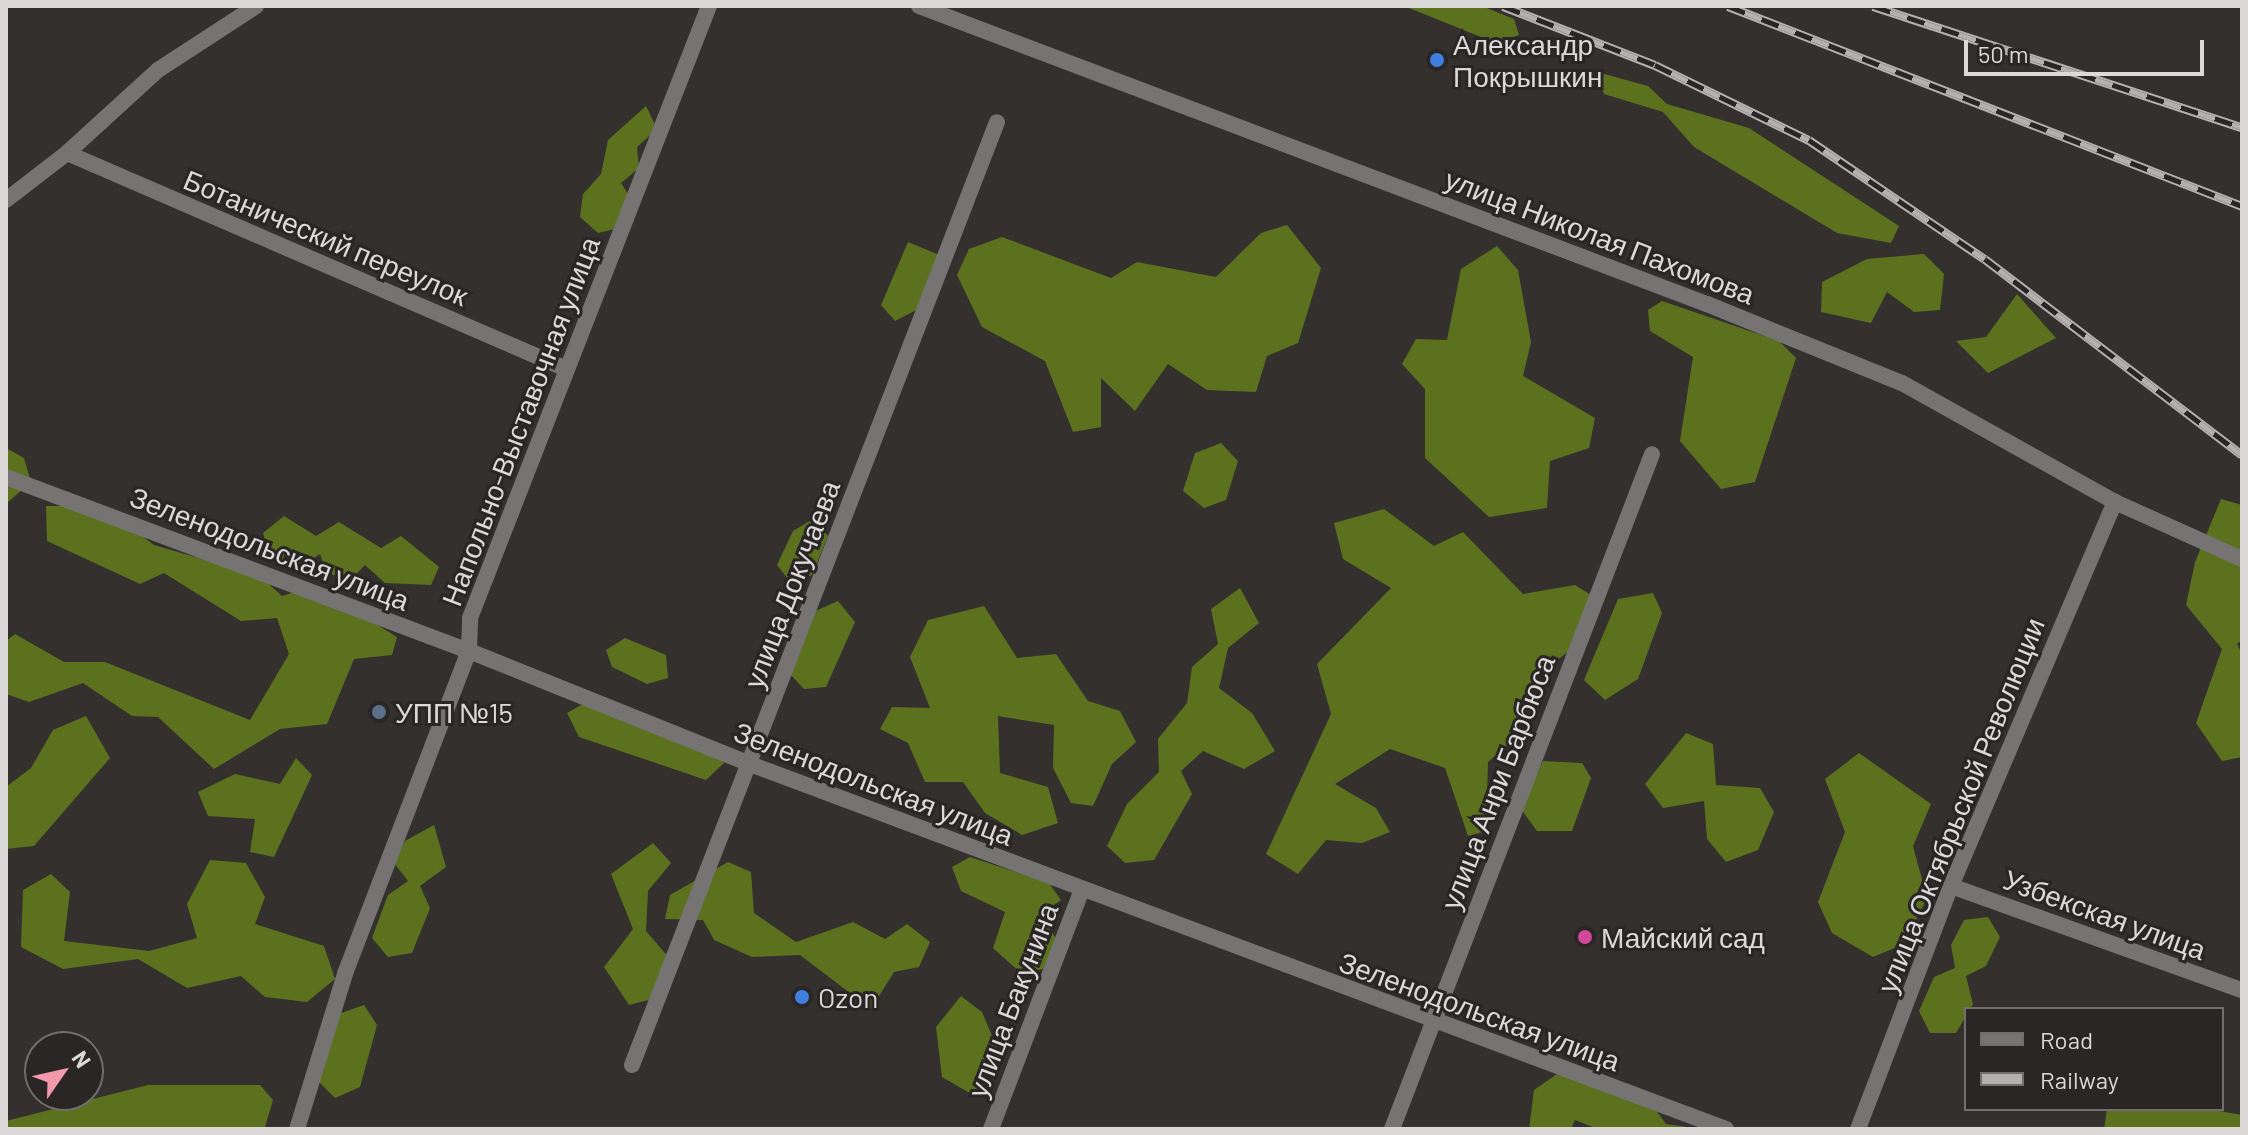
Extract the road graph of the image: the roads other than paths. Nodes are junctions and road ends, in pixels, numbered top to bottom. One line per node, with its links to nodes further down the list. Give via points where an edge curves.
1 (256, 6): 5 (street, via 158,70)
2 (709, 6): 7 (street, Напольно-Выставочная улица)
3 (919, 6): 10 (street, улица Николая Пахомова, via 1888,377)
4 (997, 122): 13 (street, улица Докучаева)
5 (67, 153): 6 (street); 7 (street, Ботанический переулок)
6 (6, 200)
7 (564, 368): 12 (street, Напольно-Выставочная улица, via 470,618)
8 (1652, 454): 17 (street, улица Анри Барбюса)
9 (6, 477): 12 (street, Зеленодольская улица)
10 (2115, 502): 11 (street, улица Николая Пахомова); 14 (street, улица Октябрьской Революции)
11 (2242, 559)
12 (469, 651): 13 (street, Зеленодольская улица); 19 (street, Напольно-Выставочная улица, via 346,971)
13 (750, 764): 15 (street, Зеленодольская улица); 18 (street, улица Докучаева)
14 (1951, 886): 16 (street, Узбекская улица); 23 (street, улица Октябрьской Революции)
15 (1082, 890): 17 (street, Зеленодольская улица); 20 (street, улица Бакунина)
16 (2242, 990)
17 (1432, 1021): 21 (street, улица Анри Барбюса); 22 (street, Зеленодольская улица)
18 (632, 1065)
19 (297, 1129)
20 (991, 1129)
21 (1392, 1129)
22 (1726, 1129)
23 (1858, 1129)

